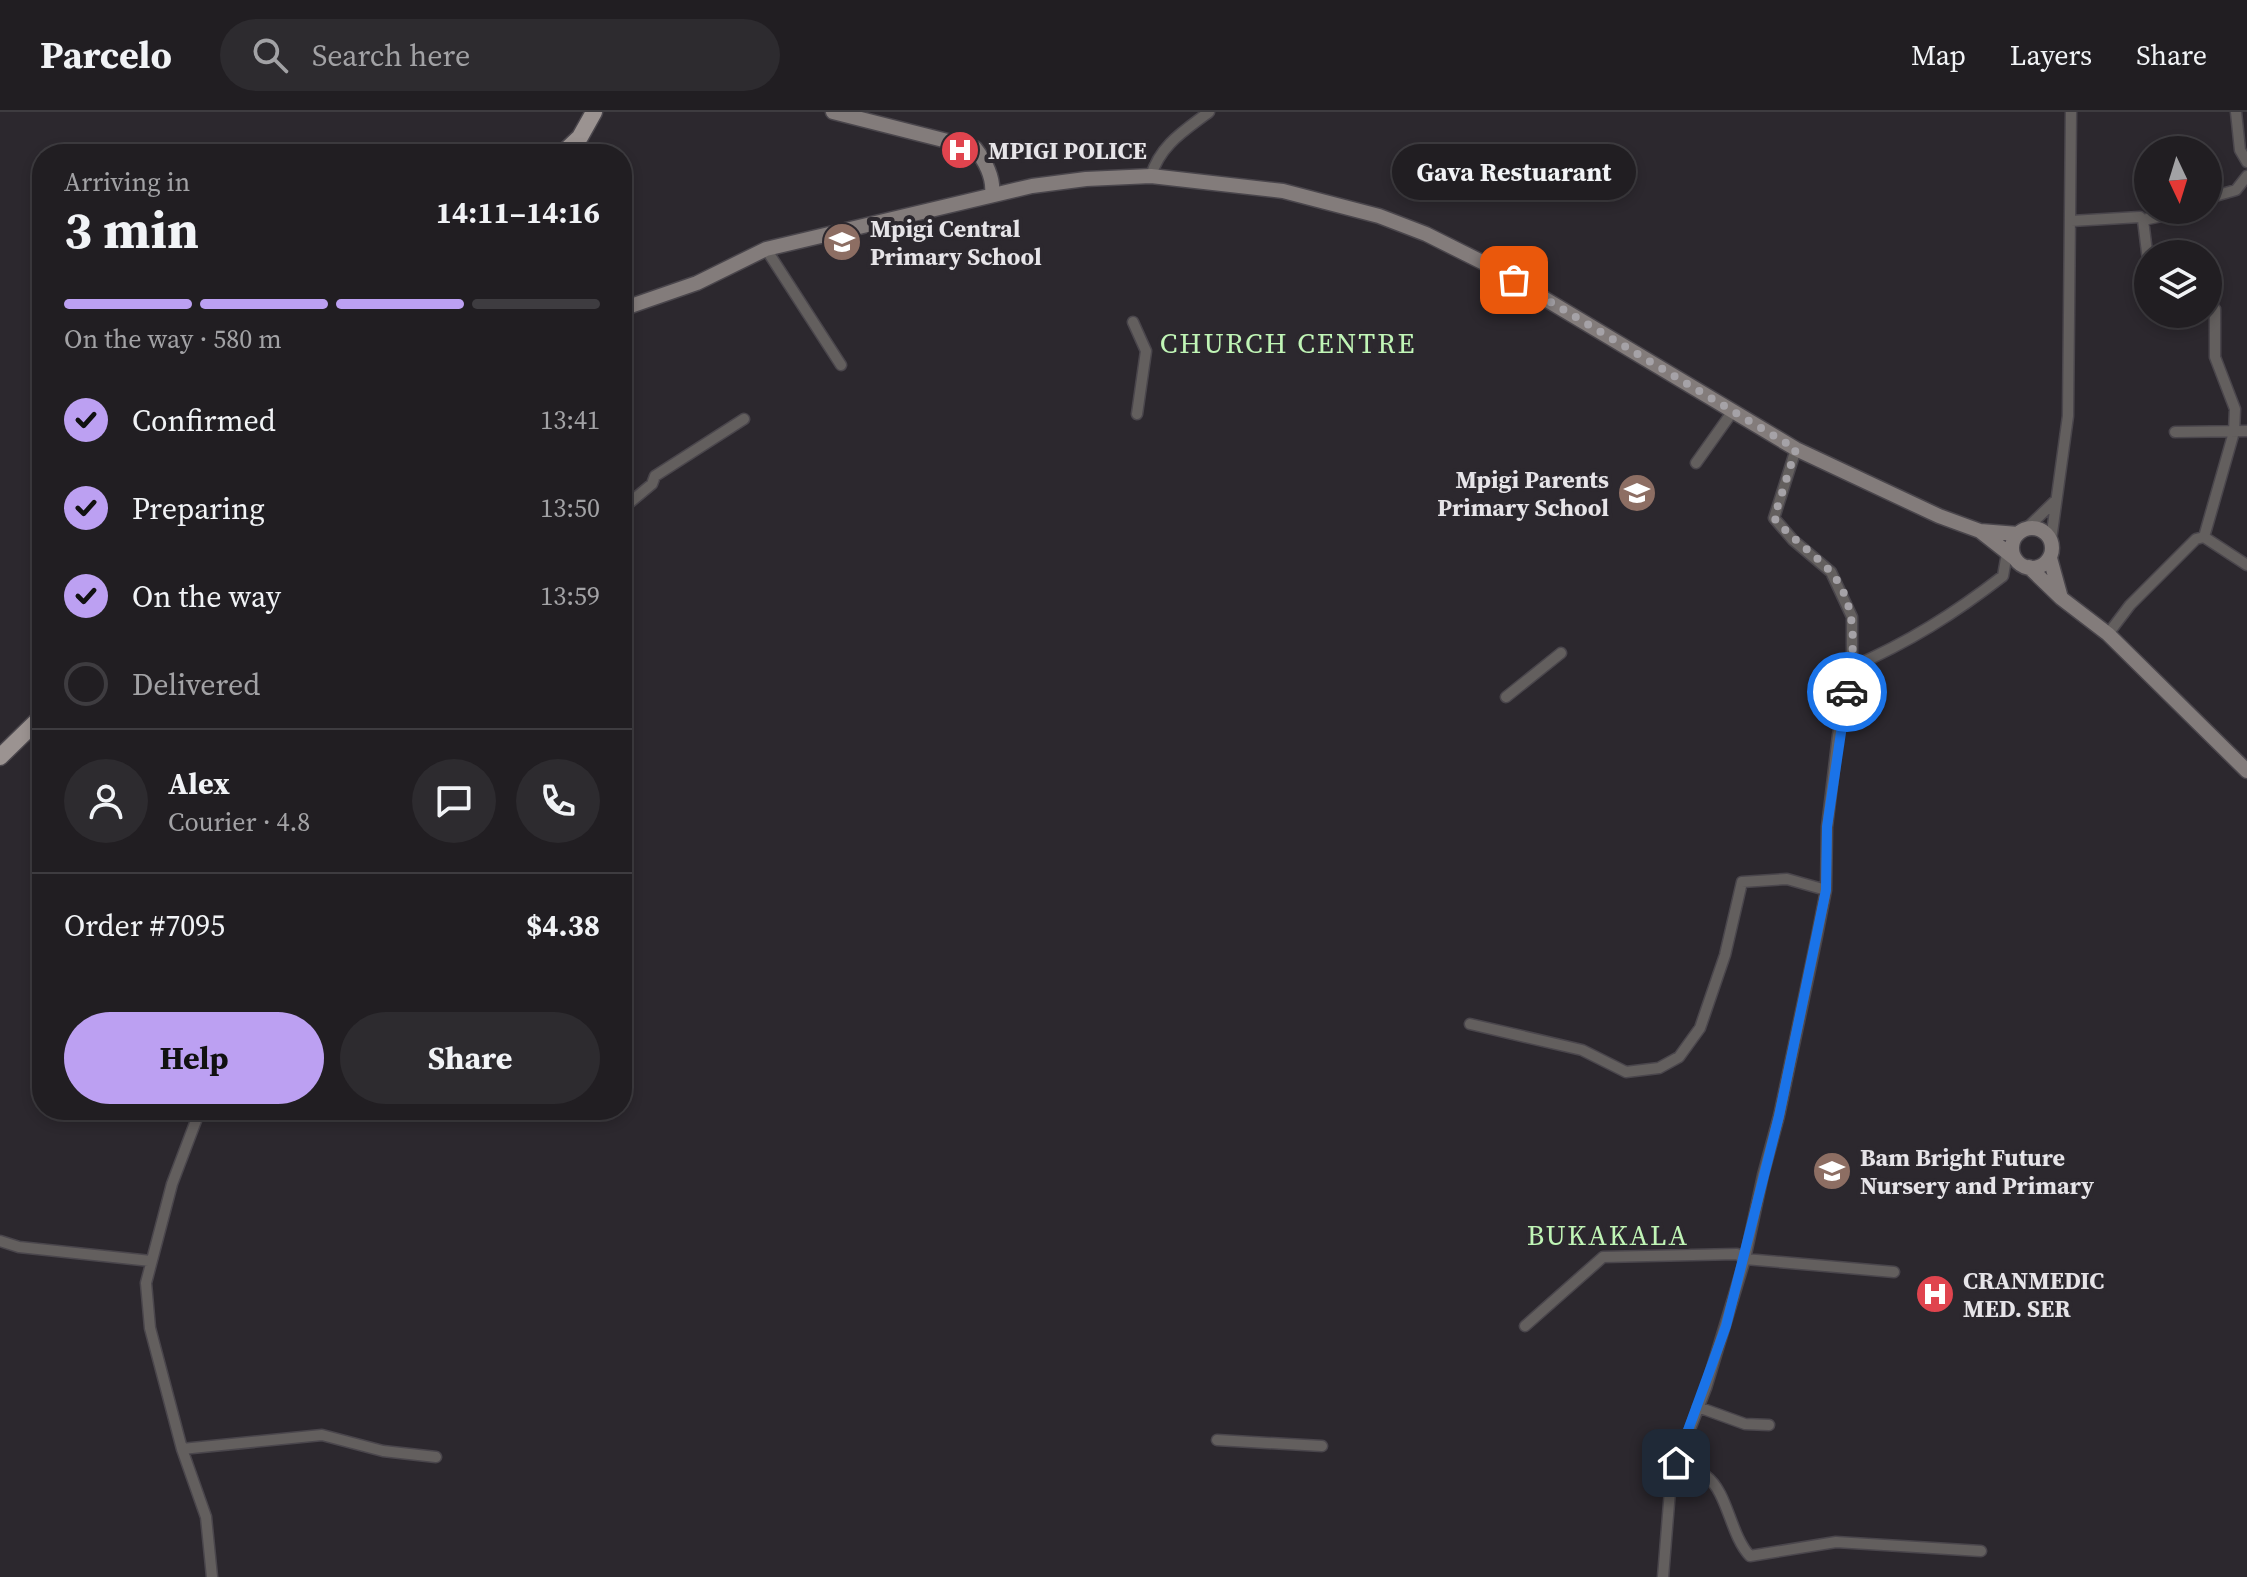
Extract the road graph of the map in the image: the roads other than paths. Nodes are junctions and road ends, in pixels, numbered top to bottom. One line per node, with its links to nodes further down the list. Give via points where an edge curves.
1 (594, 112): 6 (main road)
2 (833, 112): 10 (main road, via 975,148 989,170)
3 (1209, 112): 8 (street, via 1166,145)
4 (2071, 112): 13 (street)
5 (2236, 112): 7 (street, via 2240,150)
6 (573, 144)
7 (2247, 162)
8 (1151, 176): 10 (main road, via 1086,179); 19 (main road, via 1283,191 1426,234 1490,266)
9 (2247, 176): 11 (street, via 2236,190)
10 (992, 194): 14 (main road)
11 (2222, 194)
12 (2134, 217): 13 (street)
13 (2071, 221): 27 (street, via 2068,416)
14 (766, 249): 15 (main road, via 697,283); 18 (street)
15 (632, 306)
16 (1133, 322): 20 (street, via 1146,351)
17 (2215, 328): 24 (street, via 2215,357 2235,409)
18 (841, 365)
19 (1733, 411): 25 (main road); 26 (street)
20 (1137, 414)
21 (744, 419): 28 (street, via 655,476)
22 (2247, 431): 24 (street)
23 (2175, 432): 24 (street)
24 (2234, 432): 31 (street)
25 (1796, 449): 29 (main road); 40 (street, via 1774,518 1831,572 1847,601)
26 (1696, 463)
27 (2056, 500): 30 (street); 32 (street)
28 (632, 501)
29 (1980, 531): 30 (main road); 33 (main road)
30 (2022, 532): 32 (main road, via 2044,531); 33 (main road)
31 (2204, 537): 35 (street); 38 (street, via 2189,543)
32 (2051, 540): 34 (main road)
33 (2010, 555): 36 (main road); 40 (street, via 2003,576 1963,609)
34 (2050, 558): 36 (main road); 37 (main road)
35 (2247, 565)
36 (2029, 567): 37 (main road)
37 (2061, 598): 38 (main road)
38 (2108, 634): 44 (main road)
39 (1561, 653): 41 (street)
40 (1852, 667): 45 (street, via 1827,827)
41 (1506, 697)
42 (32, 726): 43 (main road)
43 (0, 757)
44 (2247, 771)
45 (1826, 890): 46 (street, via 1787,879 1742,882 1700,1028 1679,1057 1659,1068 1626,1072 1582,1050); 49 (street)
46 (1470, 1024)
47 (196, 1120): 50 (street)
48 (0, 1241): 50 (street)
49 (1745, 1259): 51 (street); 52 (street, via 1737,1254 1603,1257); 53 (street)
50 (151, 1261): 57 (street, via 146,1283 150,1328)
51 (1894, 1272)
52 (1525, 1326)
53 (1698, 1407): 54 (street, via 1745,1424); 59 (street)
54 (1769, 1425)
55 (1217, 1440): 56 (street)
56 (1322, 1446)
57 (182, 1449): 58 (street, via 322,1435 383,1451); 61 (street, via 206,1517)
58 (436, 1457)
59 (1676, 1463): 60 (street, via 1707,1476 1750,1556 1836,1542); 62 (street)
60 (1981, 1551)
61 (212, 1577)
62 (1663, 1577)

